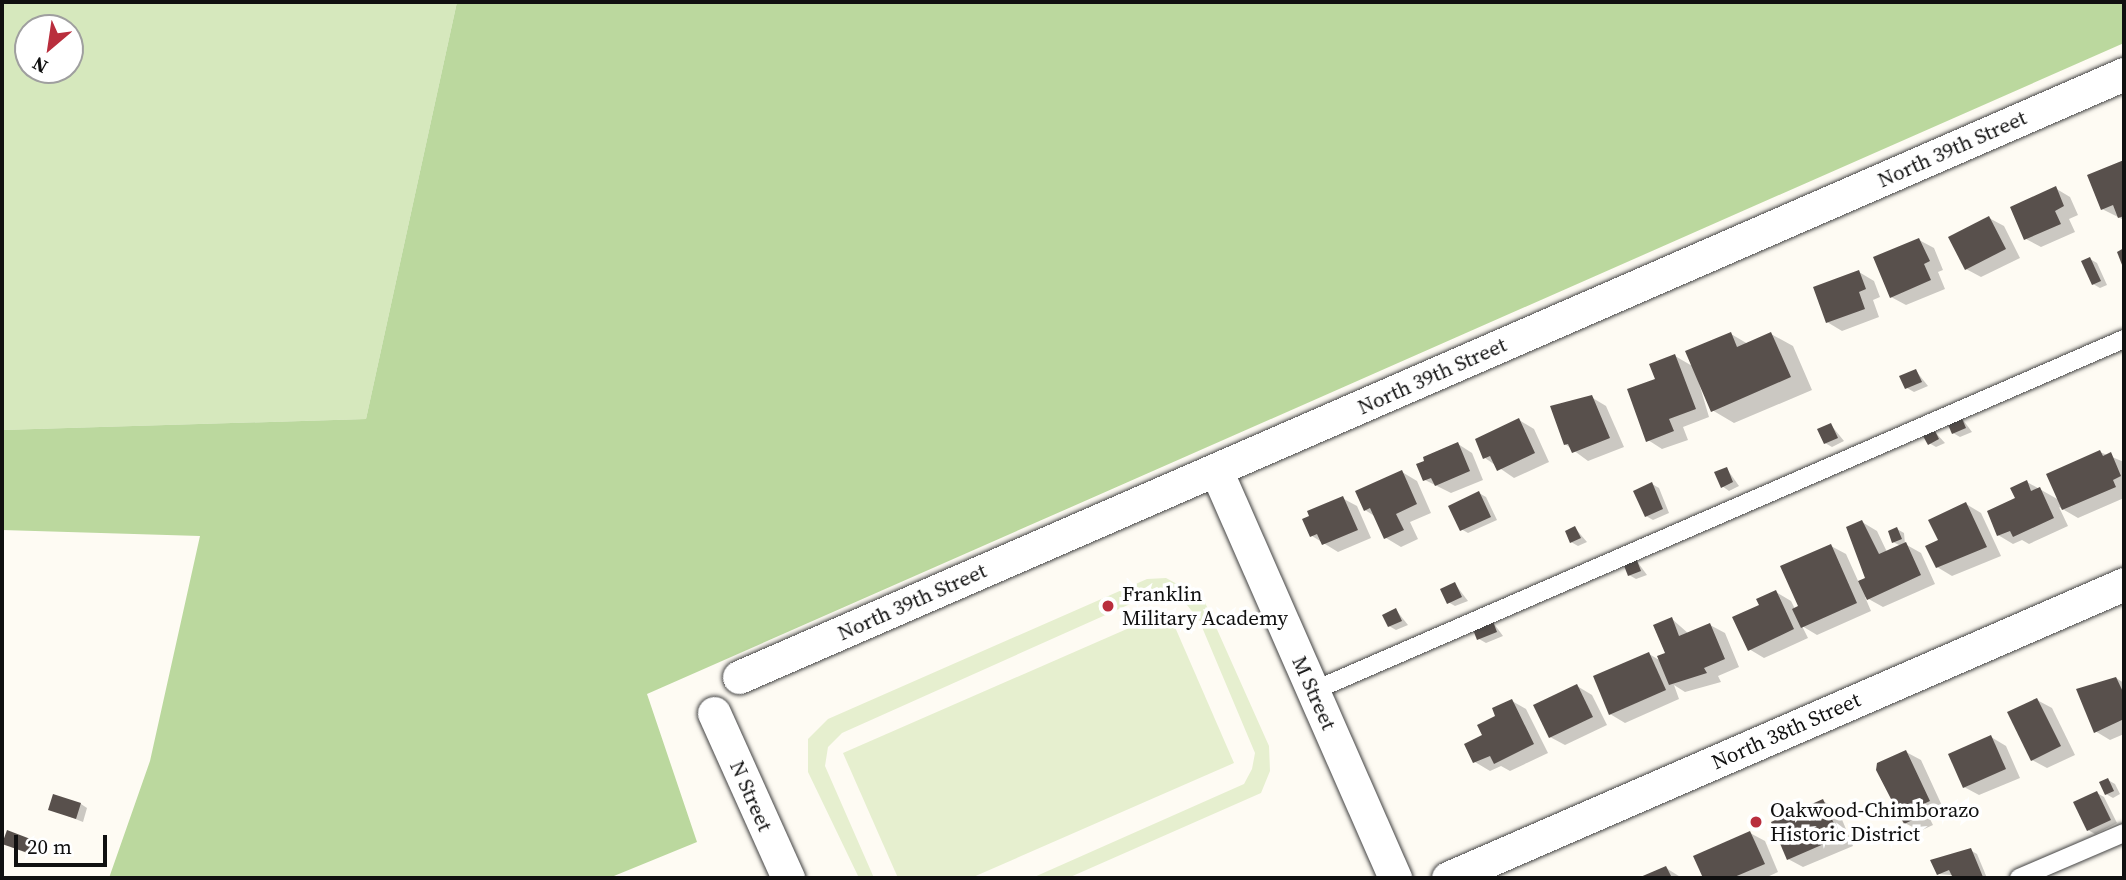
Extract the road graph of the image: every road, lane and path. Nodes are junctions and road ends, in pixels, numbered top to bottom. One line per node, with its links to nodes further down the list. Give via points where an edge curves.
1 (2124, 74): 3 (street, North 39th Street)
2 (2124, 339): 6 (lane)
3 (1216, 470): 5 (street, North 39th Street); 6 (street, M Street)
4 (2124, 584): 11 (street, North 38th Street)
5 (739, 677)
6 (1313, 691): 10 (street, M Street)
7 (714, 713): 9 (street, N Street)
8 (2124, 832): 12 (lane)
9 (788, 878)
10 (1395, 878)
11 (1448, 878)
12 (2020, 878)

